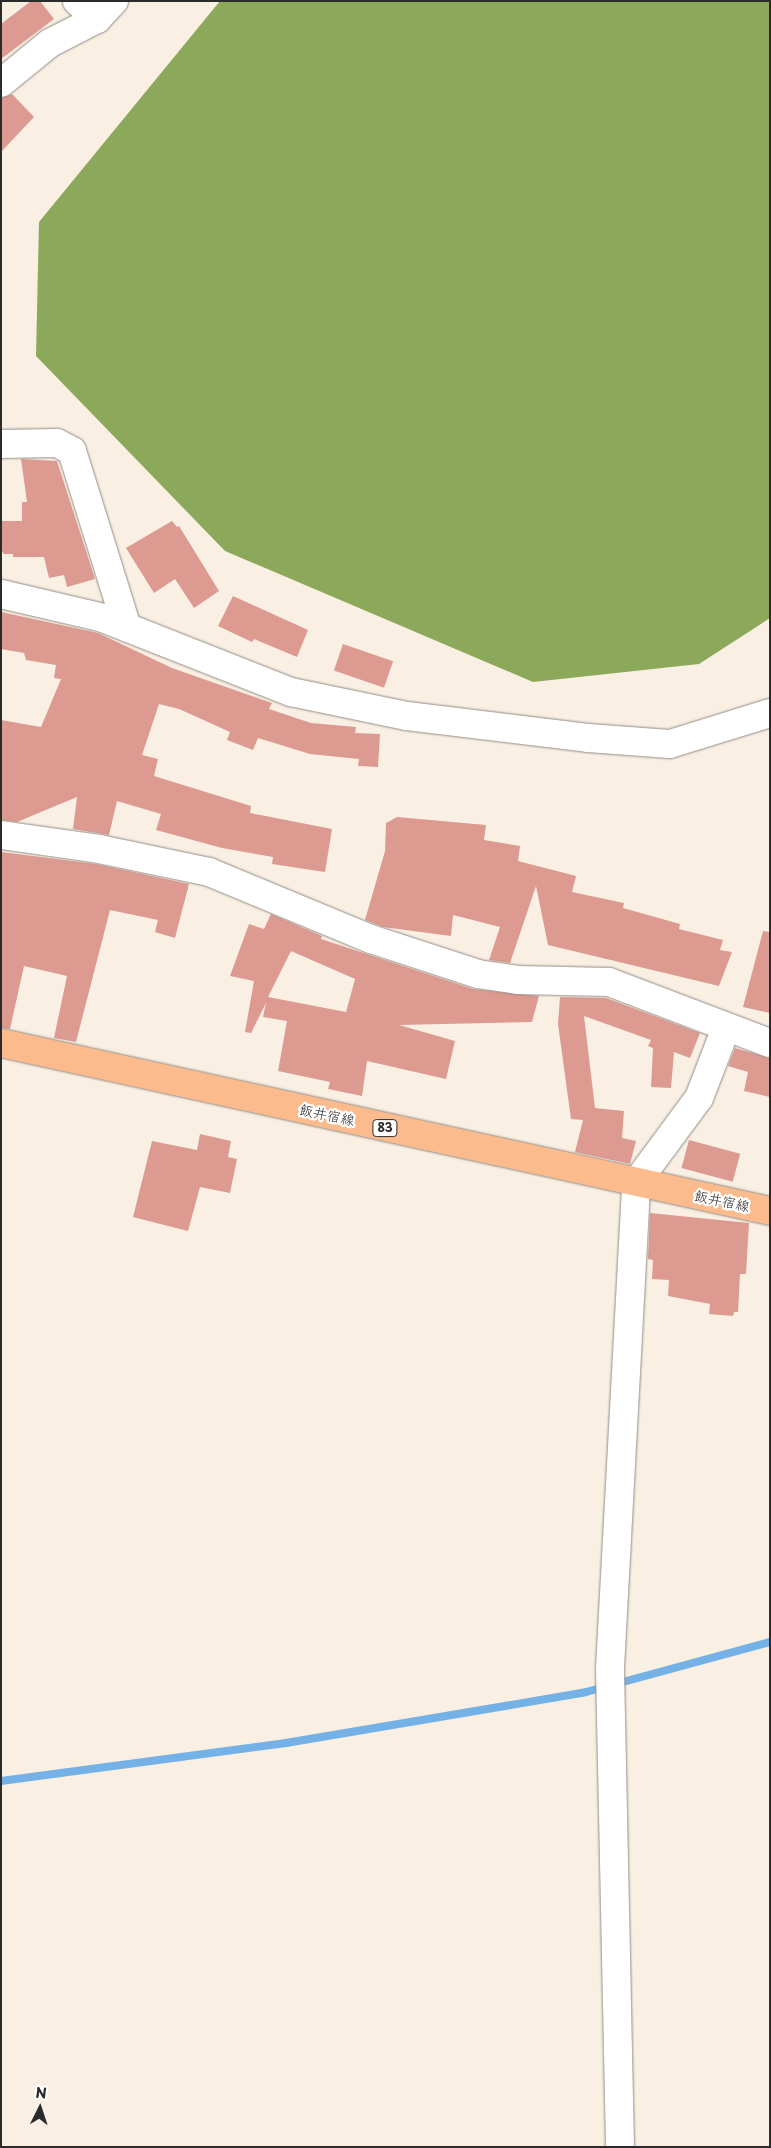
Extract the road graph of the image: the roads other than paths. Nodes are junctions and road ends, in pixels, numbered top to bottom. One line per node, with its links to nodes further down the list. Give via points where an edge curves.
1 (96, 7): 2 (street)
2 (1, 83)
3 (1, 444): 5 (street, via 58,443 72,451)
4 (1, 594): 5 (street, via 103,618)
5 (128, 628): 6 (street, via 290,692 407,716 588,738 670,744)
6 (770, 713)
7 (1, 835): 8 (street, via 99,849 209,872 371,939 478,974 518,980 609,982)
8 (726, 1028): 10 (street); 11 (street, via 699,1098)
9 (1, 1043): 11 (main road, 飯井宿線 / 83)
10 (770, 1043)
11 (636, 1183): 12 (main road, 飯井宿線 / 83); 13 (street, via 610,1668)
12 (770, 1211)
13 (620, 2147)

